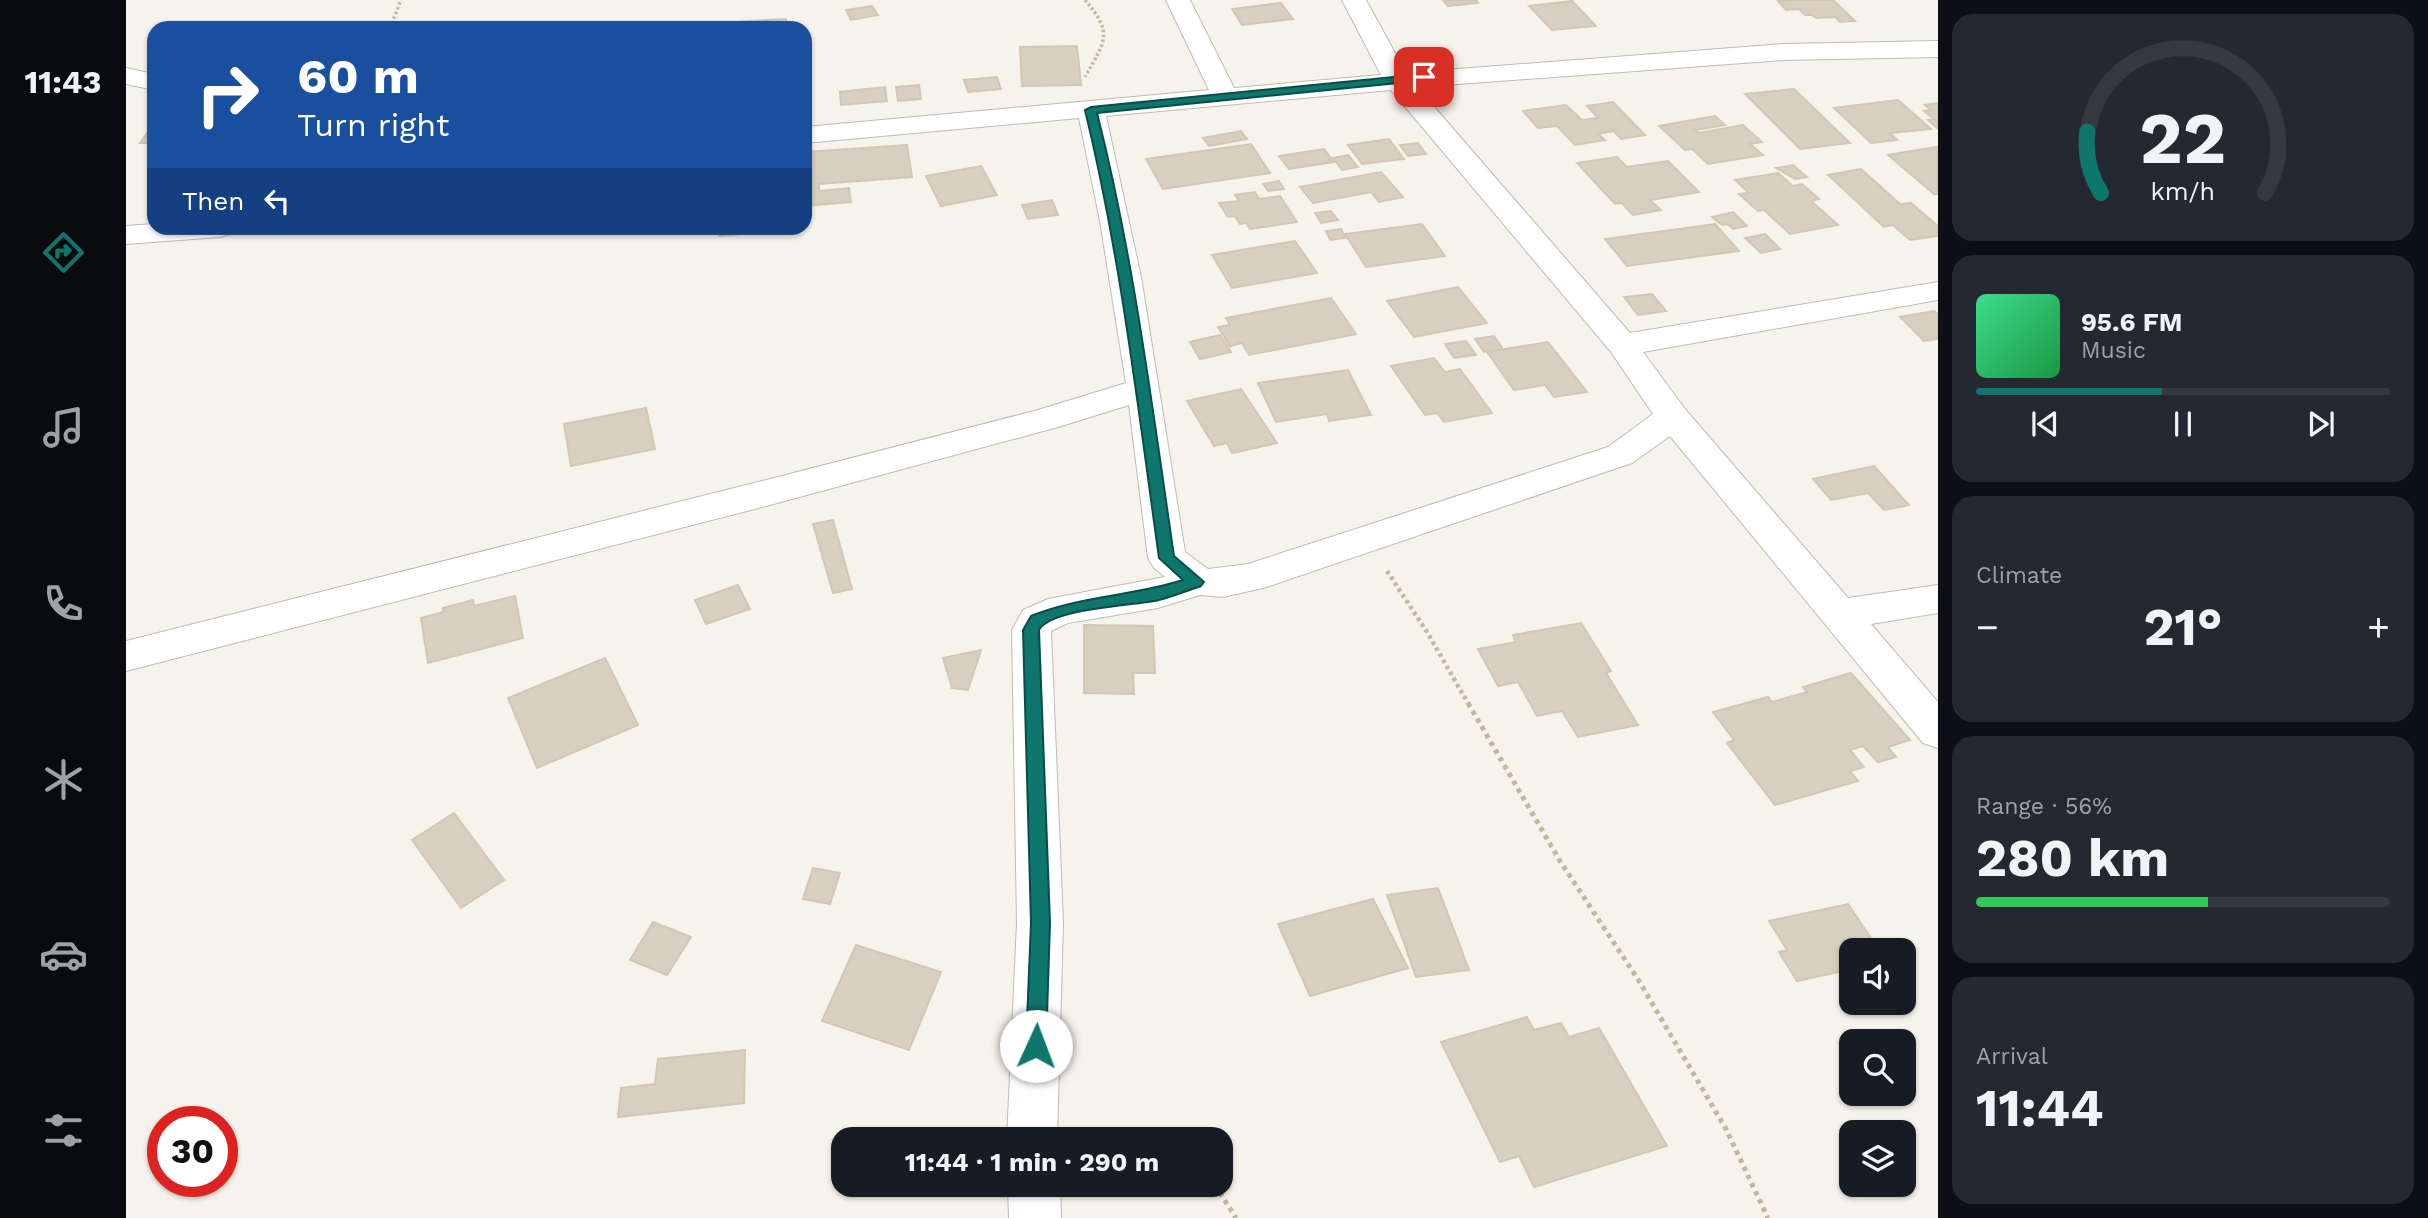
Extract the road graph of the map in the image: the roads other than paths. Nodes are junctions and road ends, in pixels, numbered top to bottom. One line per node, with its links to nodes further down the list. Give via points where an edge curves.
1 (1178, 0): 7 (street)
2 (1354, 0): 6 (street)
3 (1935, 51): 6 (street, via 1784,52)
4 (126, 76): 5 (street)
5 (147, 80)
6 (1397, 80): 7 (street); 13 (street)
7 (1225, 96): 8 (street)
8 (1089, 110): 9 (street); 14 (street, via 1109,182)
9 (812, 134)
10 (147, 233): 11 (street)
11 (126, 235)
12 (1938, 291): 13 (street)
13 (1622, 345): 15 (street)
14 (1143, 389): 16 (street, via 1167,558); 19 (street, via 770,492)
15 (1673, 417): 16 (street, via 1620,455 1250,578); 18 (street)
16 (1196, 582): 21 (street, via 1158,594 1062,610 1037,620 1031,630 1040,923)
17 (1938, 598): 18 (street)
18 (1842, 614): 20 (street)
19 (126, 656)
20 (1938, 731)
21 (1032, 1127)
22 (1034, 1197): 23 (street)
23 (1035, 1218)

